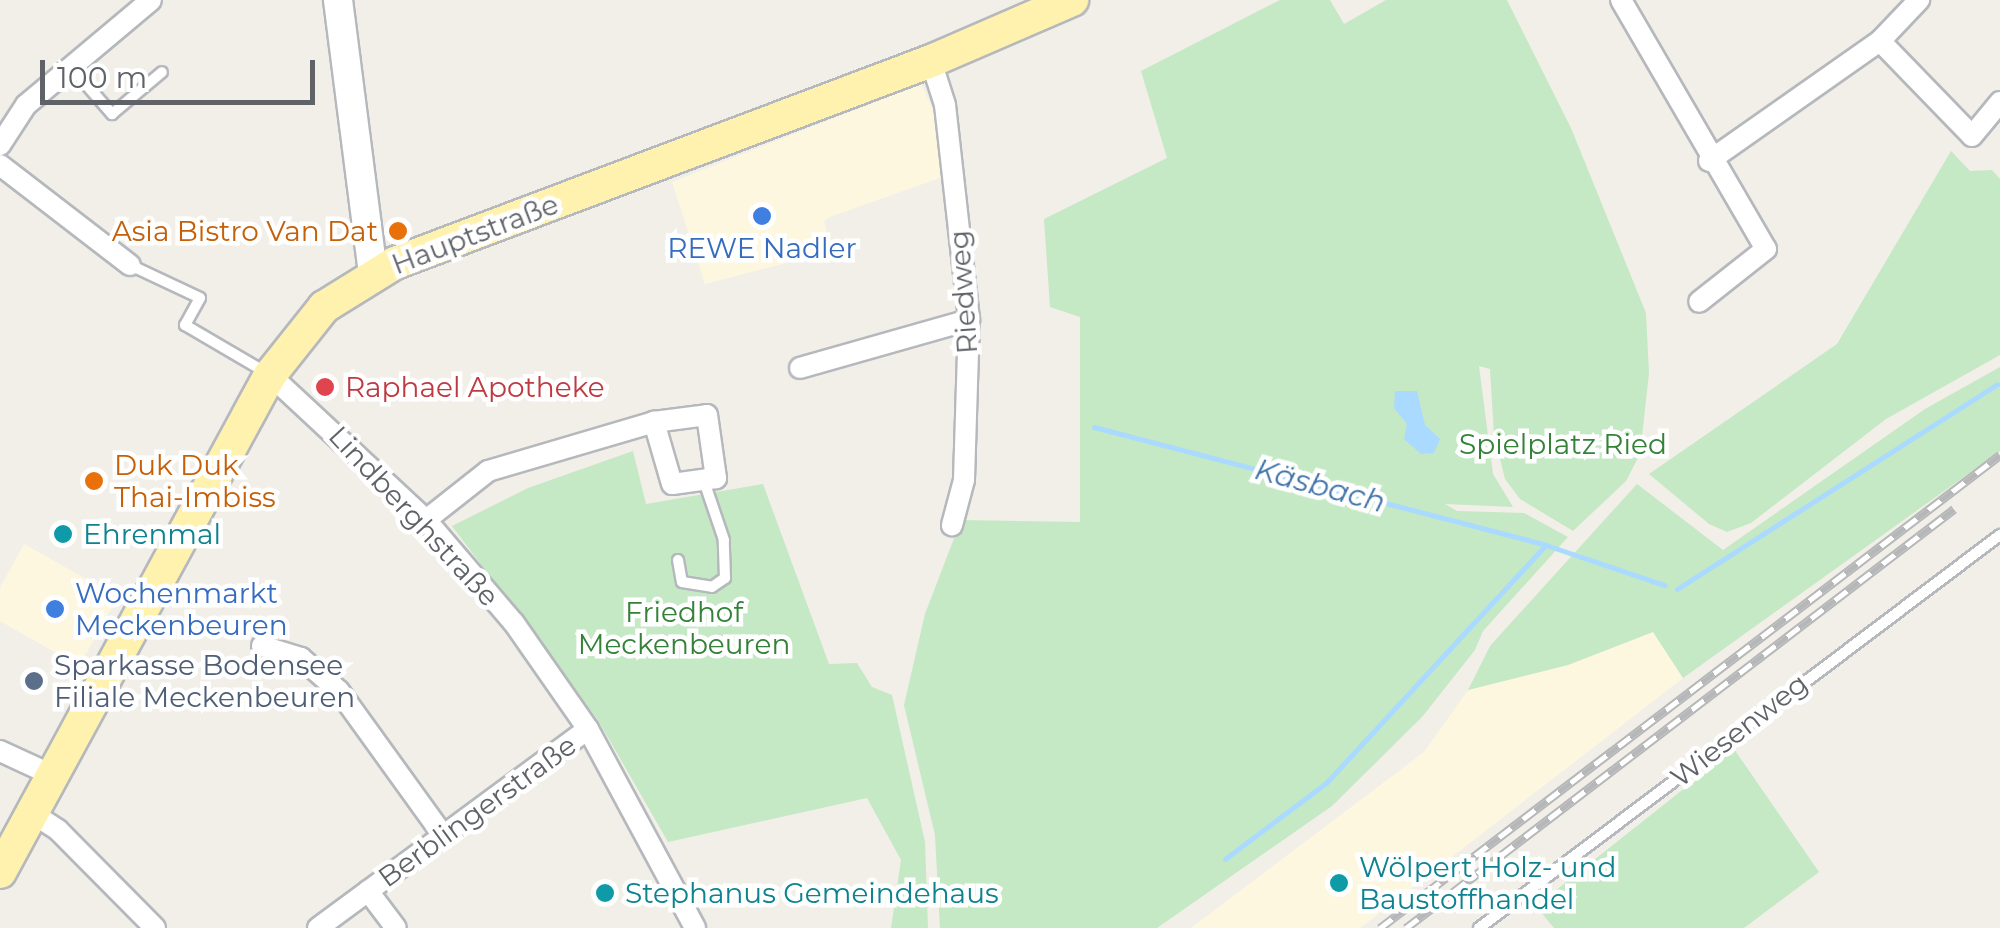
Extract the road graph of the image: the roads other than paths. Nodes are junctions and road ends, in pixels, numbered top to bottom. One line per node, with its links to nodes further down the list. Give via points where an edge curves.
1 (338, 0): 15 (main road)
2 (1072, 0): 7 (main road, Hauptstraße)
3 (1621, 0): 12 (street)
4 (1919, 0): 6 (street)
5 (148, 1): 8 (street)
6 (1880, 41): 10 (street, via 1972,136); 12 (street)
7 (932, 61): 15 (main road, Hauptstraße); 17 (street, Riedweg, via 945,105)
8 (69, 65): 9 (lane, via 112,114); 11 (street, via 26,105)
9 (162, 72)
10 (2000, 102)
11 (0, 145)
12 (1710, 161): 16 (street, via 1766,249)
13 (0, 165): 14 (street)
14 (130, 266): 19 (lane, via 200,298 185,325)
15 (373, 274): 19 (main road, Hauptstraße, via 324,307)
16 (1698, 302)
17 (969, 320): 18 (street); 23 (street, Riedweg, via 964,480)
18 (800, 368)
19 (270, 375): 22 (street, Lindberghstraße); 29 (main road, Hauptstraße)
20 (654, 422): 21 (street, via 672,484); 21 (street, via 707,415 716,478); 22 (street, via 488,471)
21 (704, 480): 25 (lane, via 730,562 725,578 712,587 682,582)
22 (426, 520): 27 (street, Lindberghstraße, via 514,623)
23 (952, 525)
24 (2000, 534): 38 (lane, Wiesenweg)
25 (678, 560)
26 (262, 646): 31 (street, via 301,658 338,691)
27 (588, 730): 31 (street, Berblingerstraße); 37 (street, Lindberghstraße)
28 (0, 751): 29 (street)
29 (52, 775): 30 (main road, Hauptstraße)
30 (32, 813): 32 (main road, Hauptstraße); 34 (street, via 58,830)
31 (443, 835): 33 (street, Berblingerstraße)
32 (0, 872)
33 (368, 890): 35 (street, Berblingerstraße); 36 (street)
34 (155, 928)
35 (318, 928)
36 (396, 928)
37 (694, 928)
38 (1479, 928)

